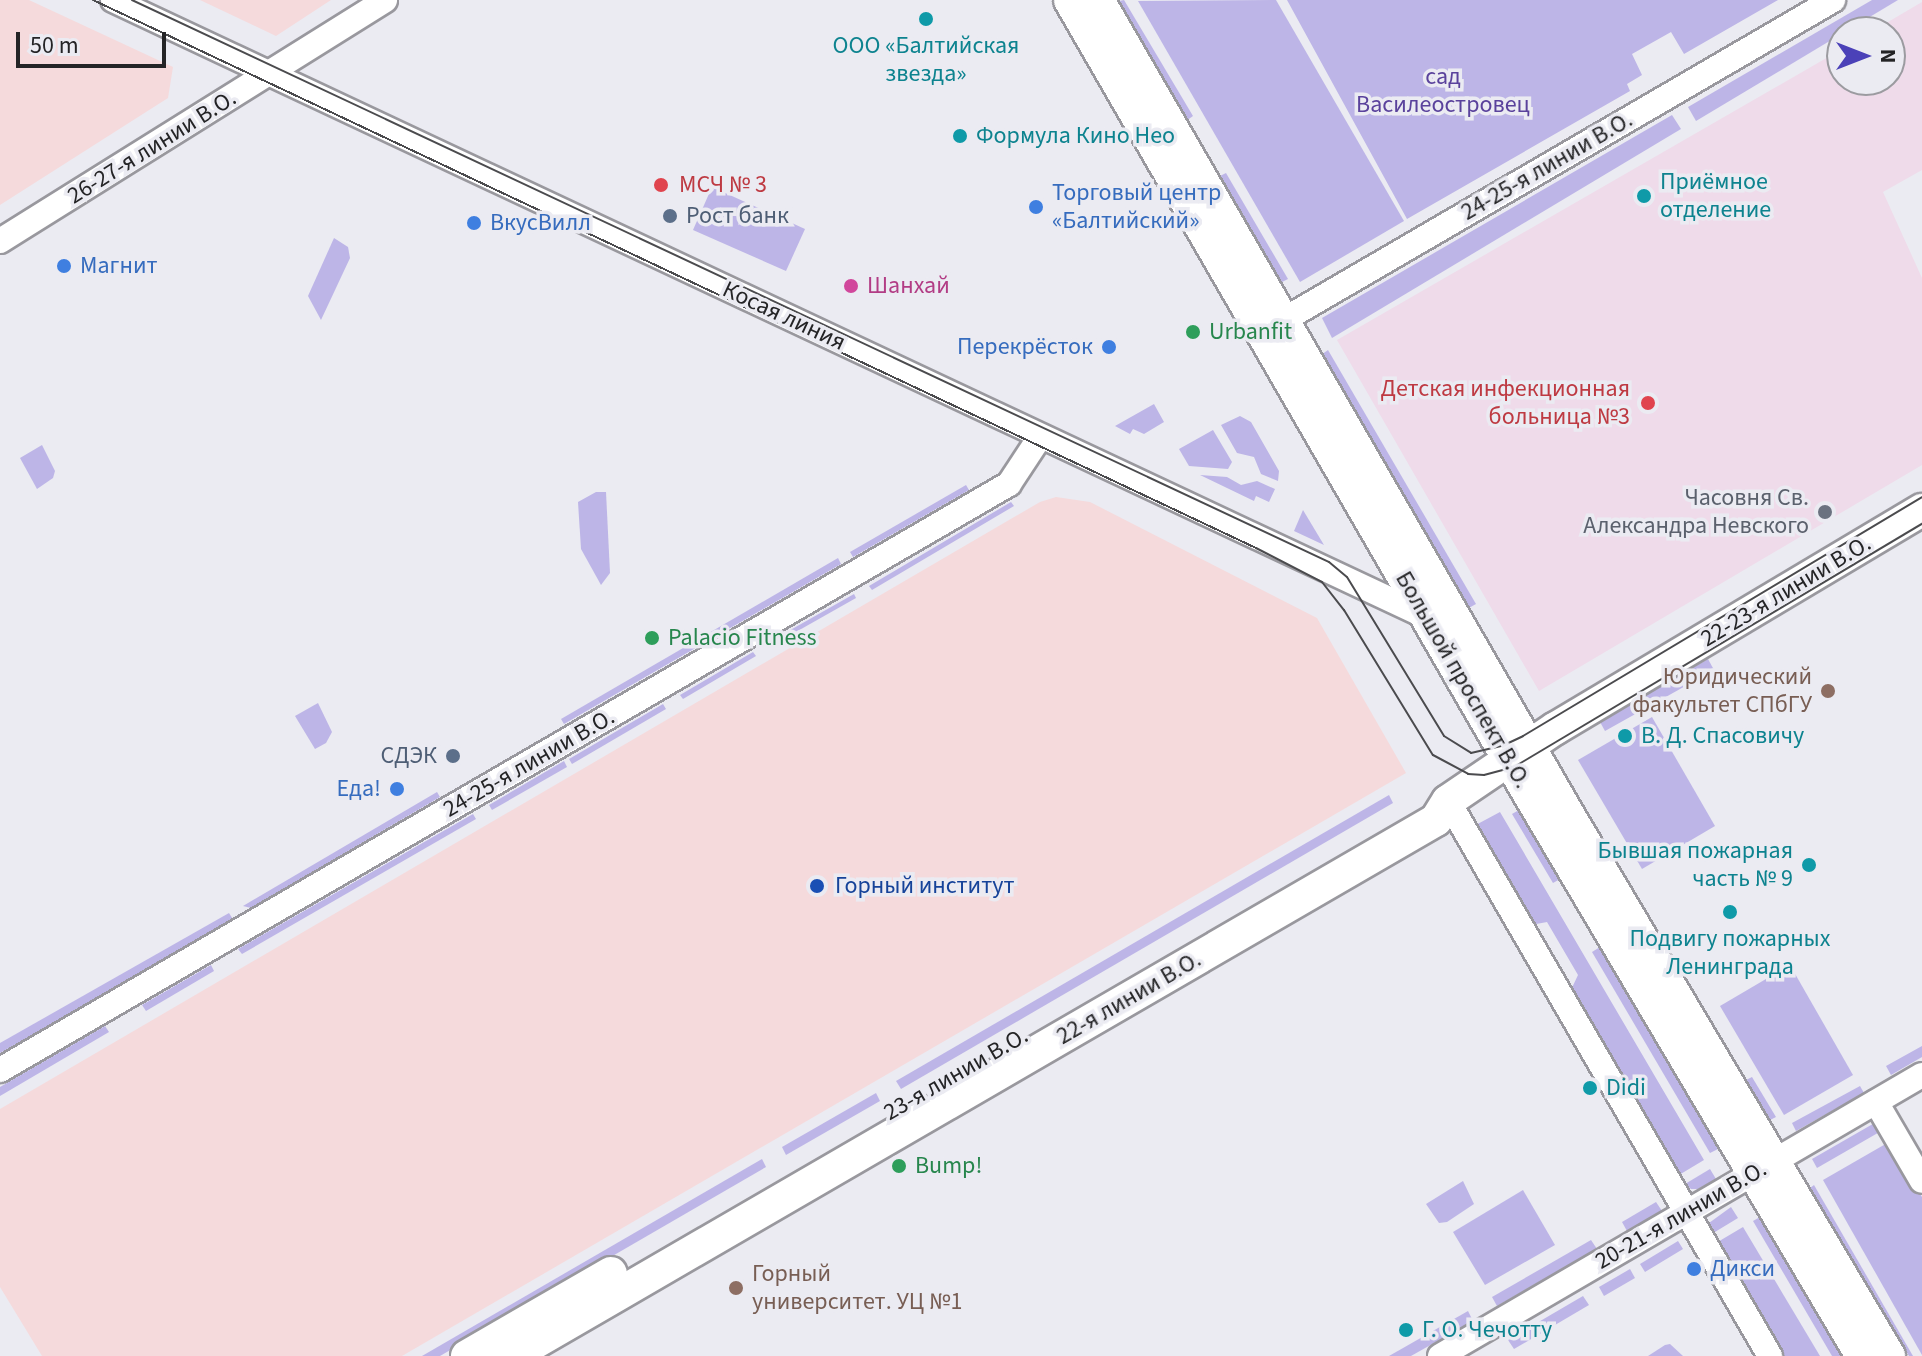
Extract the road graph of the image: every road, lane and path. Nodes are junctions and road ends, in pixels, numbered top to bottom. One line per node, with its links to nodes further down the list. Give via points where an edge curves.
1 (113, 0): 6 (street, Косая линия)
2 (385, 0): 6 (street, 26-27-я линии В.О.)
3 (1070, 0): 8 (main road, Большой проспект В.О.)
4 (1098, 0): 8 (main road, Большой проспект В.О.)
5 (1833, 0): 8 (street, 24-25-я линии В.О.)
6 (269, 74): 7 (street, 26-27-я линии В.О.); 9 (street, Косая линия)
7 (0, 241)
8 (1272, 326): 11 (main road, Большой проспект В.О.)
9 (1040, 437): 11 (street, Косая линия); 14 (street, 24-25-я линии В.О., via 1009,484)
10 (1922, 510): 12 (main road, 22-23-я линии В.О.)
11 (1443, 621): 12 (main road, Большой проспект В.О.)
12 (1519, 752): 13 (main road, 22-23-я линии В.О.); 17 (main road, Большой проспект В.О.)
13 (1448, 801): 19 (street); 20 (main road, 23-я линии В.О., via 1422,805); 21 (main road, 22-я линии В.О., via 1436,820)
14 (0, 1070)
15 (1922, 1075): 16 (street, 20-21-я линии В.О.)
16 (1876, 1102): 17 (street, 20-21-я линии В.О.); 18 (street)
17 (1763, 1166): 19 (street, 20-21-я линии В.О.); 24 (main road, Большой проспект В.О.); 25 (main road, Большой проспект В.О.)
18 (1922, 1181)
19 (1686, 1211): 22 (street, 20-21-я линии В.О.); 23 (street)
20 (467, 1356)
21 (512, 1356)
22 (1440, 1356)
23 (1770, 1356)
24 (1862, 1356)
25 (1889, 1356)

